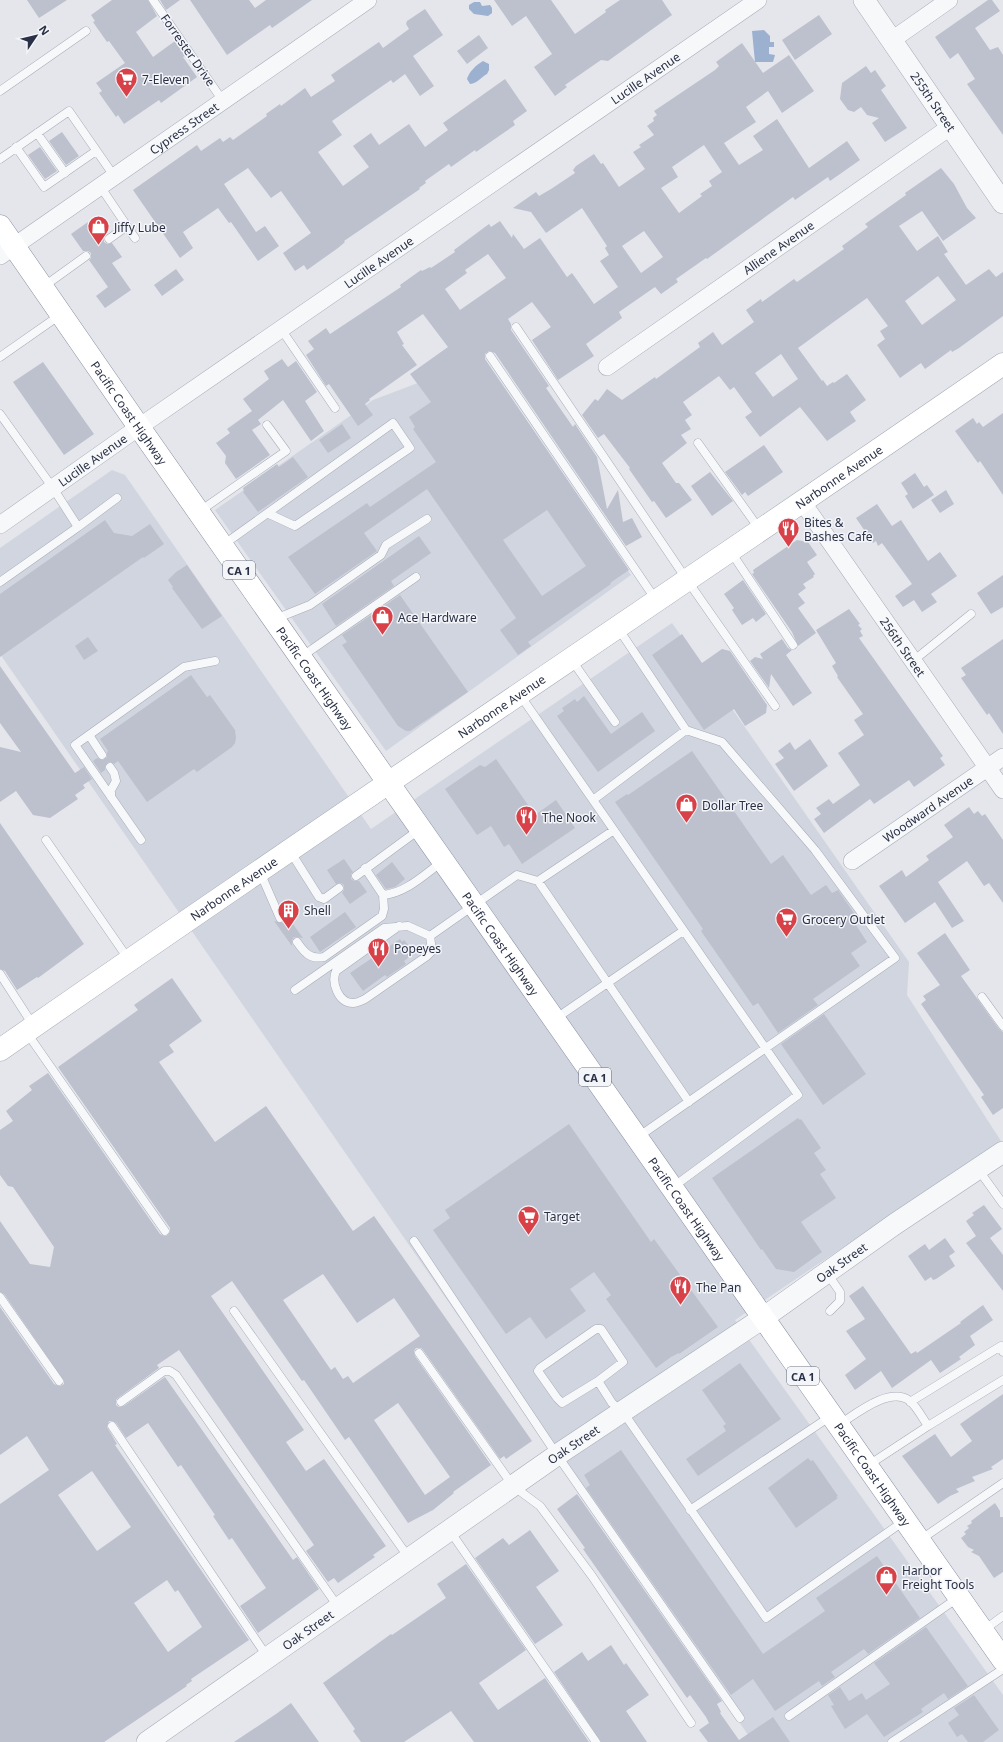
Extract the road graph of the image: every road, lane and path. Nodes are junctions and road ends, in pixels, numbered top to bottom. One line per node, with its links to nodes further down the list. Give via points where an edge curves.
1 (153, 0): 9 (lane, Forrester Drive)
2 (758, 0): 28 (street, Lucille Avenue)
3 (864, 0): 7 (street, 255th Street)
4 (949, 0): 7 (street)
5 (358, 3): 9 (street, Cypress Street)
6 (86, 31): 8 (lane)
7 (892, 40): 10 (street, 255th Street)
8 (0, 91)
9 (223, 101): 16 (street, Cypress Street)
10 (950, 127): 18 (street, 255th Street); 32 (street, Alliene Avenue)
11 (37, 133): 12 (lane); 13 (lane, via 69,111); 15 (lane)
12 (16, 148): 14 (lane); 15 (lane, via 44,187)
13 (96, 151): 15 (lane); 16 (lane)
14 (0, 158)
15 (65, 173)
16 (114, 176): 17 (street, Cypress Street)
17 (100, 186): 20 (lane); 23 (street, Cypress Street)
18 (1003, 203)
19 (0, 226): 23 (main road, Pacific Coast Highway / CA 1)
20 (127, 226): 21 (lane); 22 (lane)
21 (135, 238)
22 (109, 239)
23 (7, 251): 25 (main road, Pacific Coast Highway / CA 1)
24 (86, 256): 25 (lane)
25 (42, 287): 26 (main road, Pacific Coast Highway / CA 1)
26 (61, 314): 30 (lane); 36 (main road, Pacific Coast Highway / CA 1)
27 (516, 327): 50 (lane)
28 (281, 329): 33 (lane); 36 (street, Lucille Avenue)
29 (490, 356): 52 (lane)
30 (0, 357)
31 (1003, 364): 40 (main road, Narbonne Avenue)
32 (607, 367)
33 (335, 408)
34 (0, 414): 38 (lane)
35 (267, 425): 41 (lane, via 286,451)
36 (139, 427): 38 (street, Lucille Avenue); 41 (main road, Pacific Coast Highway / CA 1)
37 (698, 443): 46 (lane)
38 (53, 488): 44 (street, Lucille Avenue); 45 (lane)
39 (117, 498): 45 (lane)
40 (803, 503): 46 (main road, Narbonne Avenue); 60 (street, 256th Street)
41 (199, 512): 47 (main road, Pacific Coast Highway / CA 1)
42 (269, 514): 42 (lane, via 393,424 410,448 295,526); 47 (lane)
43 (427, 518): 54 (lane, via 386,546 381,555 310,605)
44 (0, 525)
45 (78, 527): 51 (lane)
46 (760, 531): 48 (main road, Narbonne Avenue)
47 (222, 546): 54 (main road, Pacific Coast Highway / CA 1)
48 (730, 551): 50 (main road, Narbonne Avenue); 56 (lane)
49 (416, 577): 57 (lane)
50 (687, 580): 52 (main road, Narbonne Avenue); 62 (lane)
51 (0, 582)
52 (657, 601): 55 (main road, Narbonne Avenue)
53 (971, 614): 60 (lane)
54 (274, 620): 57 (main road, Pacific Coast Highway / CA 1)
55 (617, 627): 58 (main road, Narbonne Avenue); 64 (lane)
56 (793, 645)
57 (300, 657): 70 (main road, Pacific Coast Highway / CA 1)
58 (571, 658): 61 (main road, Narbonne Avenue); 63 (lane)
59 (215, 661): 65 (lane, via 184,667)
60 (913, 661): 69 (street, 256th Street)
61 (519, 694): 70 (main road, Narbonne Avenue); 73 (lane)
62 (775, 706)
63 (615, 722)
64 (686, 730): 73 (lane); 101 (lane, via 722,742 815,850 895,958)
65 (89, 735): 66 (lane); 72 (lane, via 75,745)
66 (102, 755)
67 (1003, 757): 69 (street, Woodward Avenue)
68 (110, 767): 72 (lane, via 116,781 111,790)
69 (988, 767): 71 (street, 256th Street); 80 (street, Woodward Avenue)
70 (388, 782): 74 (main road, Pacific Coast Highway / CA 1); 78 (main road, Narbonne Avenue)
71 (1003, 790)
72 (111, 797): 77 (lane)
73 (593, 800): 75 (lane)
74 (421, 828): 79 (main road, Pacific Coast Highway / CA 1); 81 (lane)
75 (614, 830): 84 (lane); 90 (lane)
76 (46, 840): 93 (lane)
77 (140, 840)
78 (289, 850): 82 (main road, Narbonne Avenue); 85 (lane, via 319,897 324,899)
79 (444, 861): 86 (lane, via 408,887 394,894); 87 (main road, Pacific Coast Highway / CA 1)
80 (852, 861)
81 (365, 868): 83 (lane); 86 (lane)
82 (259, 871): 88 (lane); 93 (main road, Narbonne Avenue)
83 (356, 876)
84 (538, 881): 87 (lane, via 517,875); 95 (lane)
85 (339, 888)
86 (383, 895): 92 (lane, via 382,916 324,957 312,958)
87 (475, 905): 91 (lane); 98 (main road, Pacific Coast Highway / CA 1)
88 (280, 918)
89 (399, 926): 91 (lane, via 416,929); 91 (lane, via 336,971 335,986 349,1002 354,1004 365,999 427,956 432,950); 96 (lane, via 384,928)
90 (683, 931): 95 (lane); 101 (lane)
91 (430, 936)
92 (297, 942)
93 (129, 960): 100 (main road, Narbonne Avenue)
94 (0, 974): 100 (lane)
95 (608, 983): 98 (lane); 103 (lane)
96 (295, 990)
97 (982, 997): 99 (lane)
98 (555, 1019): 104 (main road, Pacific Coast Highway / CA 1)
99 (1003, 1026)
100 (30, 1029): 102 (main road, Narbonne Avenue); 109 (lane)
101 (765, 1049): 103 (lane); 107 (lane, via 798,1095)
102 (0, 1050)
103 (689, 1102): 104 (lane)
104 (637, 1137): 107 (main road, Pacific Coast Highway / CA 1)
105 (1003, 1152): 106 (street, Oak Street)
106 (978, 1169): 108 (lane); 111 (street, Oak Street)
107 (672, 1187): 115 (main road, Pacific Coast Highway / CA 1)
108 (1003, 1204)
109 (165, 1231)
110 (414, 1241): 127 (lane)
111 (826, 1273): 114 (lane, via 840,1292 840,1301); 115 (street, Oak Street)
112 (0, 1297): 119 (lane)
113 (234, 1311): 135 (lane)
114 (830, 1311)
115 (763, 1318): 123 (street, Oak Street); 124 (main road, Pacific Coast Highway / CA 1)
116 (1003, 1352): 122 (lane, via 1002,1346)
117 (419, 1353): 130 (lane)
118 (1003, 1380): 126 (lane)
119 (59, 1381)
120 (598, 1381): 120 (lane, via 562,1403 538,1371 596,1329 601,1329 623,1362); 123 (lane, via 612,1403)
121 (120, 1402): 137 (lane, via 164,1371 170,1370 176,1375)
122 (910, 1402): 124 (lane, via 900,1397 888,1398); 126 (lane)
123 (622, 1412): 127 (street, Oak Street); 131 (lane)
124 (834, 1421): 128 (main road, Pacific Coast Highway / CA 1); 131 (lane)
125 (112, 1426): 140 (lane)
126 (928, 1426): 128 (lane)
127 (557, 1455): 130 (street, Oak Street); 143 (lane)
128 (866, 1466): 132 (main road, Pacific Coast Highway / CA 1)
129 (1003, 1483): 134 (lane)
130 (513, 1486): 133 (street, Oak Street); 144 (lane, via 545,1512 592,1576)
131 (690, 1510): 132 (lane, via 766,1618)
132 (905, 1521): 134 (main road, Pacific Coast Highway / CA 1)
133 (450, 1530): 135 (street, Oak Street); 146 (lane)
134 (919, 1541): 136 (main road, Pacific Coast Highway / CA 1)
135 (409, 1559): 137 (street, Oak Street)
136 (959, 1597): 139 (main road, Pacific Coast Highway / CA 1); 142 (lane)
137 (339, 1608): 140 (street, Oak Street)
138 (1003, 1616): 139 (lane)
139 (982, 1631): 141 (main road, Pacific Coast Highway / CA 1)
140 (268, 1658): 145 (street, Oak Street)
141 (1003, 1662): 147 (lane)
142 (789, 1716)
143 (740, 1718)
144 (691, 1723)
145 (147, 1742)
146 (596, 1742)
147 (892, 1742)

